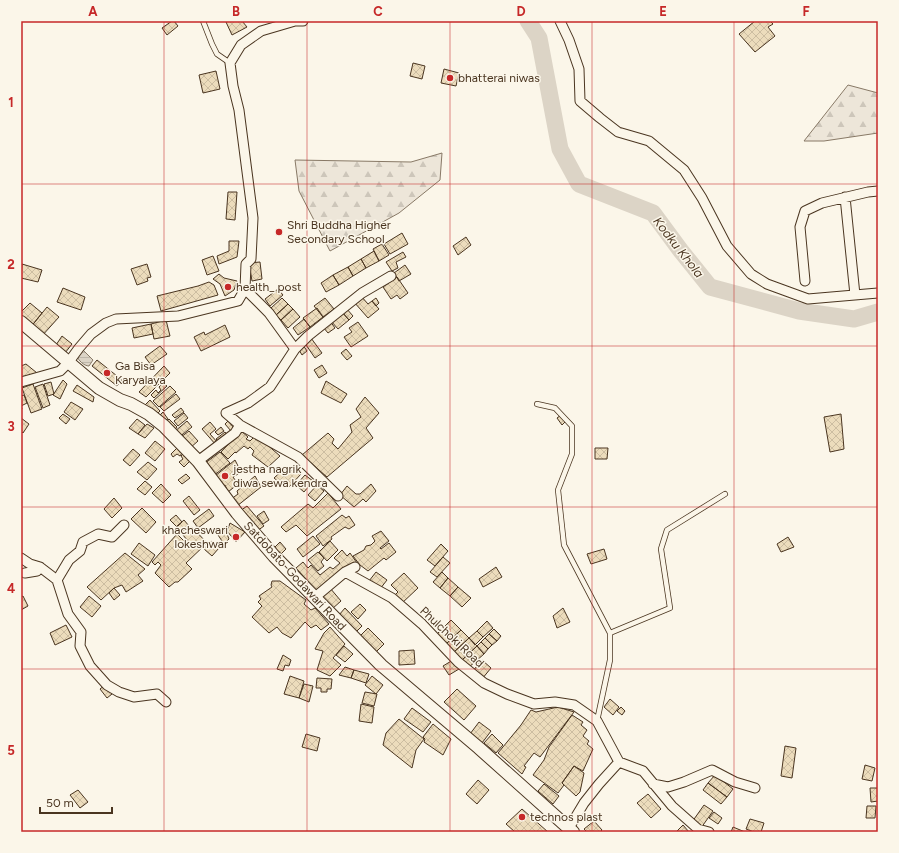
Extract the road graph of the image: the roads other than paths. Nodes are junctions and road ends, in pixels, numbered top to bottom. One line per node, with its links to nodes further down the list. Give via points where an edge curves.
1 (203, 21): 4 (lane, via 217,54)
2 (303, 21): 4 (street, via 295,21 261,32 241,45)
3 (560, 21): 11 (street, via 570,40 578,69 580,101 618,132 649,141 684,170 727,246 751,274 767,284 808,299)
4 (230, 63): 9 (street, via 232,86 239,110 253,218 251,259 246,264)
5 (878, 191): 6 (street)
6 (845, 197): 8 (street, via 822,203 805,212 800,227); 11 (street)
7 (391, 276): 13 (street, via 362,293)
8 (805, 281)
9 (245, 289): 13 (street, via 269,313); 14 (street, via 238,301 178,316 111,321 91,334)
10 (878, 293): 11 (street)
11 (855, 295)
12 (21, 322): 14 (street, Satdobato-Godawari Road)
13 (295, 349): 17 (street, via 270,387 248,403 226,413)
14 (68, 363): 15 (street, via 60,371); 18 (street, Satdobato-Godawari Road, via 99,388 154,418)
15 (21, 382)
16 (537, 404): 29 (lane, via 555,408 572,426 572,454 558,490 564,545)
17 (240, 425): 18 (street, via 235,433); 20 (street, via 298,457)
18 (198, 461): 28 (street, Satdobato-Godawari Road, via 241,519)
19 (725, 494): 29 (lane, via 667,530 661,549 670,608)
20 (338, 496)
21 (124, 525): 27 (street, via 112,537 98,534 83,542 80,551 69,560)
22 (21, 558): 23 (street)
23 (40, 567): 26 (street, via 37,571); 27 (street)
24 (355, 568): 25 (street)
25 (345, 572): 28 (street); 31 (street, Phulchoki Road, via 392,598 422,624 458,662 484,683 534,704 554,702 574,706)
26 (25, 573)
27 (57, 580): 30 (street, via 68,614 81,632 80,646 90,666 103,681 119,692 134,697 157,694)
28 (314, 598): 35 (street, Satdobato-Godawari Road, via 381,665)
29 (610, 633): 31 (lane, via 610,660)
30 (166, 702)
31 (597, 721): 32 (street, Phulchoki Road)
32 (619, 762): 33 (street, via 643,771); 35 (street, via 584,803)
33 (653, 784): 34 (street, via 668,788 712,770 735,782); 36 (street, via 672,806 698,829)
34 (755, 788)
35 (571, 830)
36 (709, 832)

